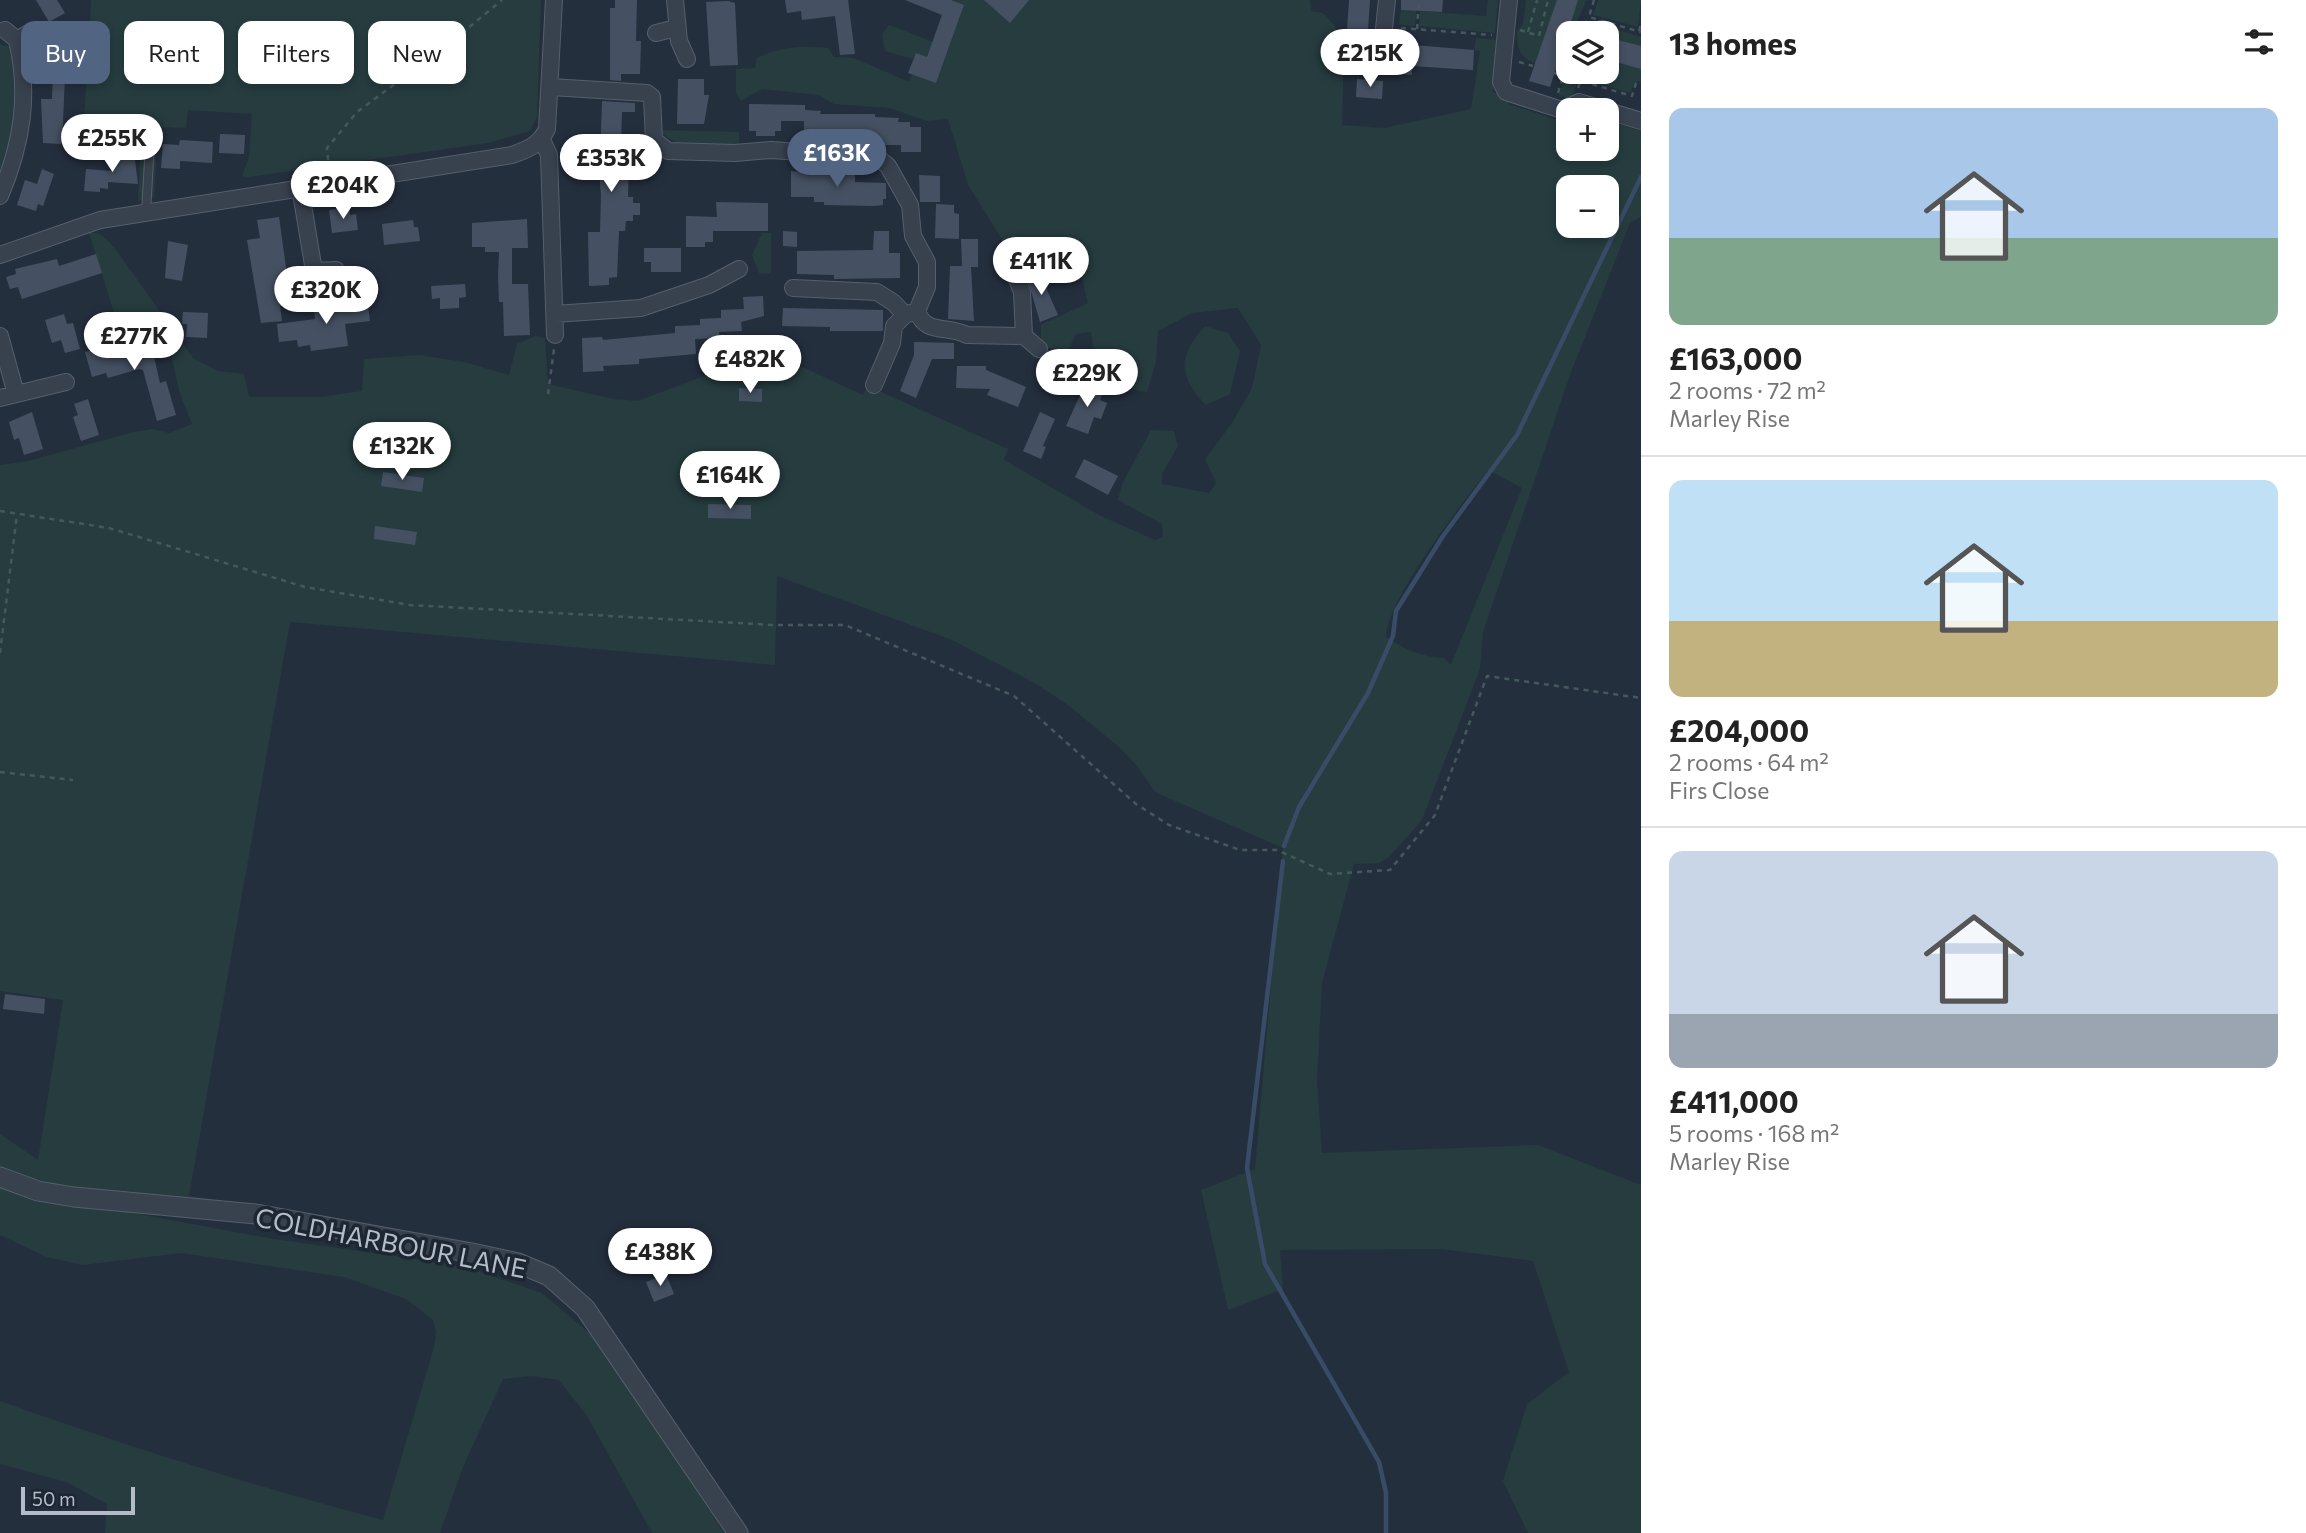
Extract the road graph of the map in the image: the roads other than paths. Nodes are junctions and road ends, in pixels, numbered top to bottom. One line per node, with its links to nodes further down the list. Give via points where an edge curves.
1 (554, 0): 12 (street)
2 (675, 0): 5 (street)
3 (1387, 0): 9 (street)
4 (1509, 0): 13 (street, via 1501,82 1506,92 1562,110 1579,102)
5 (676, 28): 7 (street); 8 (street)
6 (21, 33): 10 (street, via 11,35)
7 (656, 33)
8 (687, 58)
9 (1380, 66)
10 (21, 71)
11 (24, 84): 17 (street, via 20,141)
12 (551, 87): 15 (street, via 547,129); 26 (street, via 647,93 652,97 653,140 668,151 771,150 877,157 888,166 910,205 913,236 927,262 926,287)
13 (1641, 121)
14 (151, 126): 18 (lane)
15 (541, 140): 16 (street, via 512,155); 27 (street, via 549,155)
16 (300, 187): 18 (street); 22 (street)
17 (0, 196)
18 (146, 212): 19 (street, via 100,220)
19 (0, 254)
20 (1012, 267): 30 (street, via 1021,292)
21 (731, 268): 27 (street, via 678,297 641,308)
22 (314, 271): 23 (street); 25 (street)
23 (335, 271)
24 (793, 288): 26 (street, via 877,292)
25 (316, 294)
26 (911, 313): 30 (street, via 931,328 967,335); 33 (street, via 894,326 892,343)
27 (555, 314): 29 (street)
28 (0, 335): 34 (street)
29 (555, 335)
30 (1024, 336): 31 (street)
31 (1039, 349)
32 (66, 382): 34 (street)
33 (874, 385)
34 (16, 394): 35 (street)
35 (0, 398)
36 (0, 1177): 37 (street, COLDHARBOUR LANE, via 38,1191 74,1197 256,1214 472,1253 549,1276 585,1308)
37 (738, 1533)

